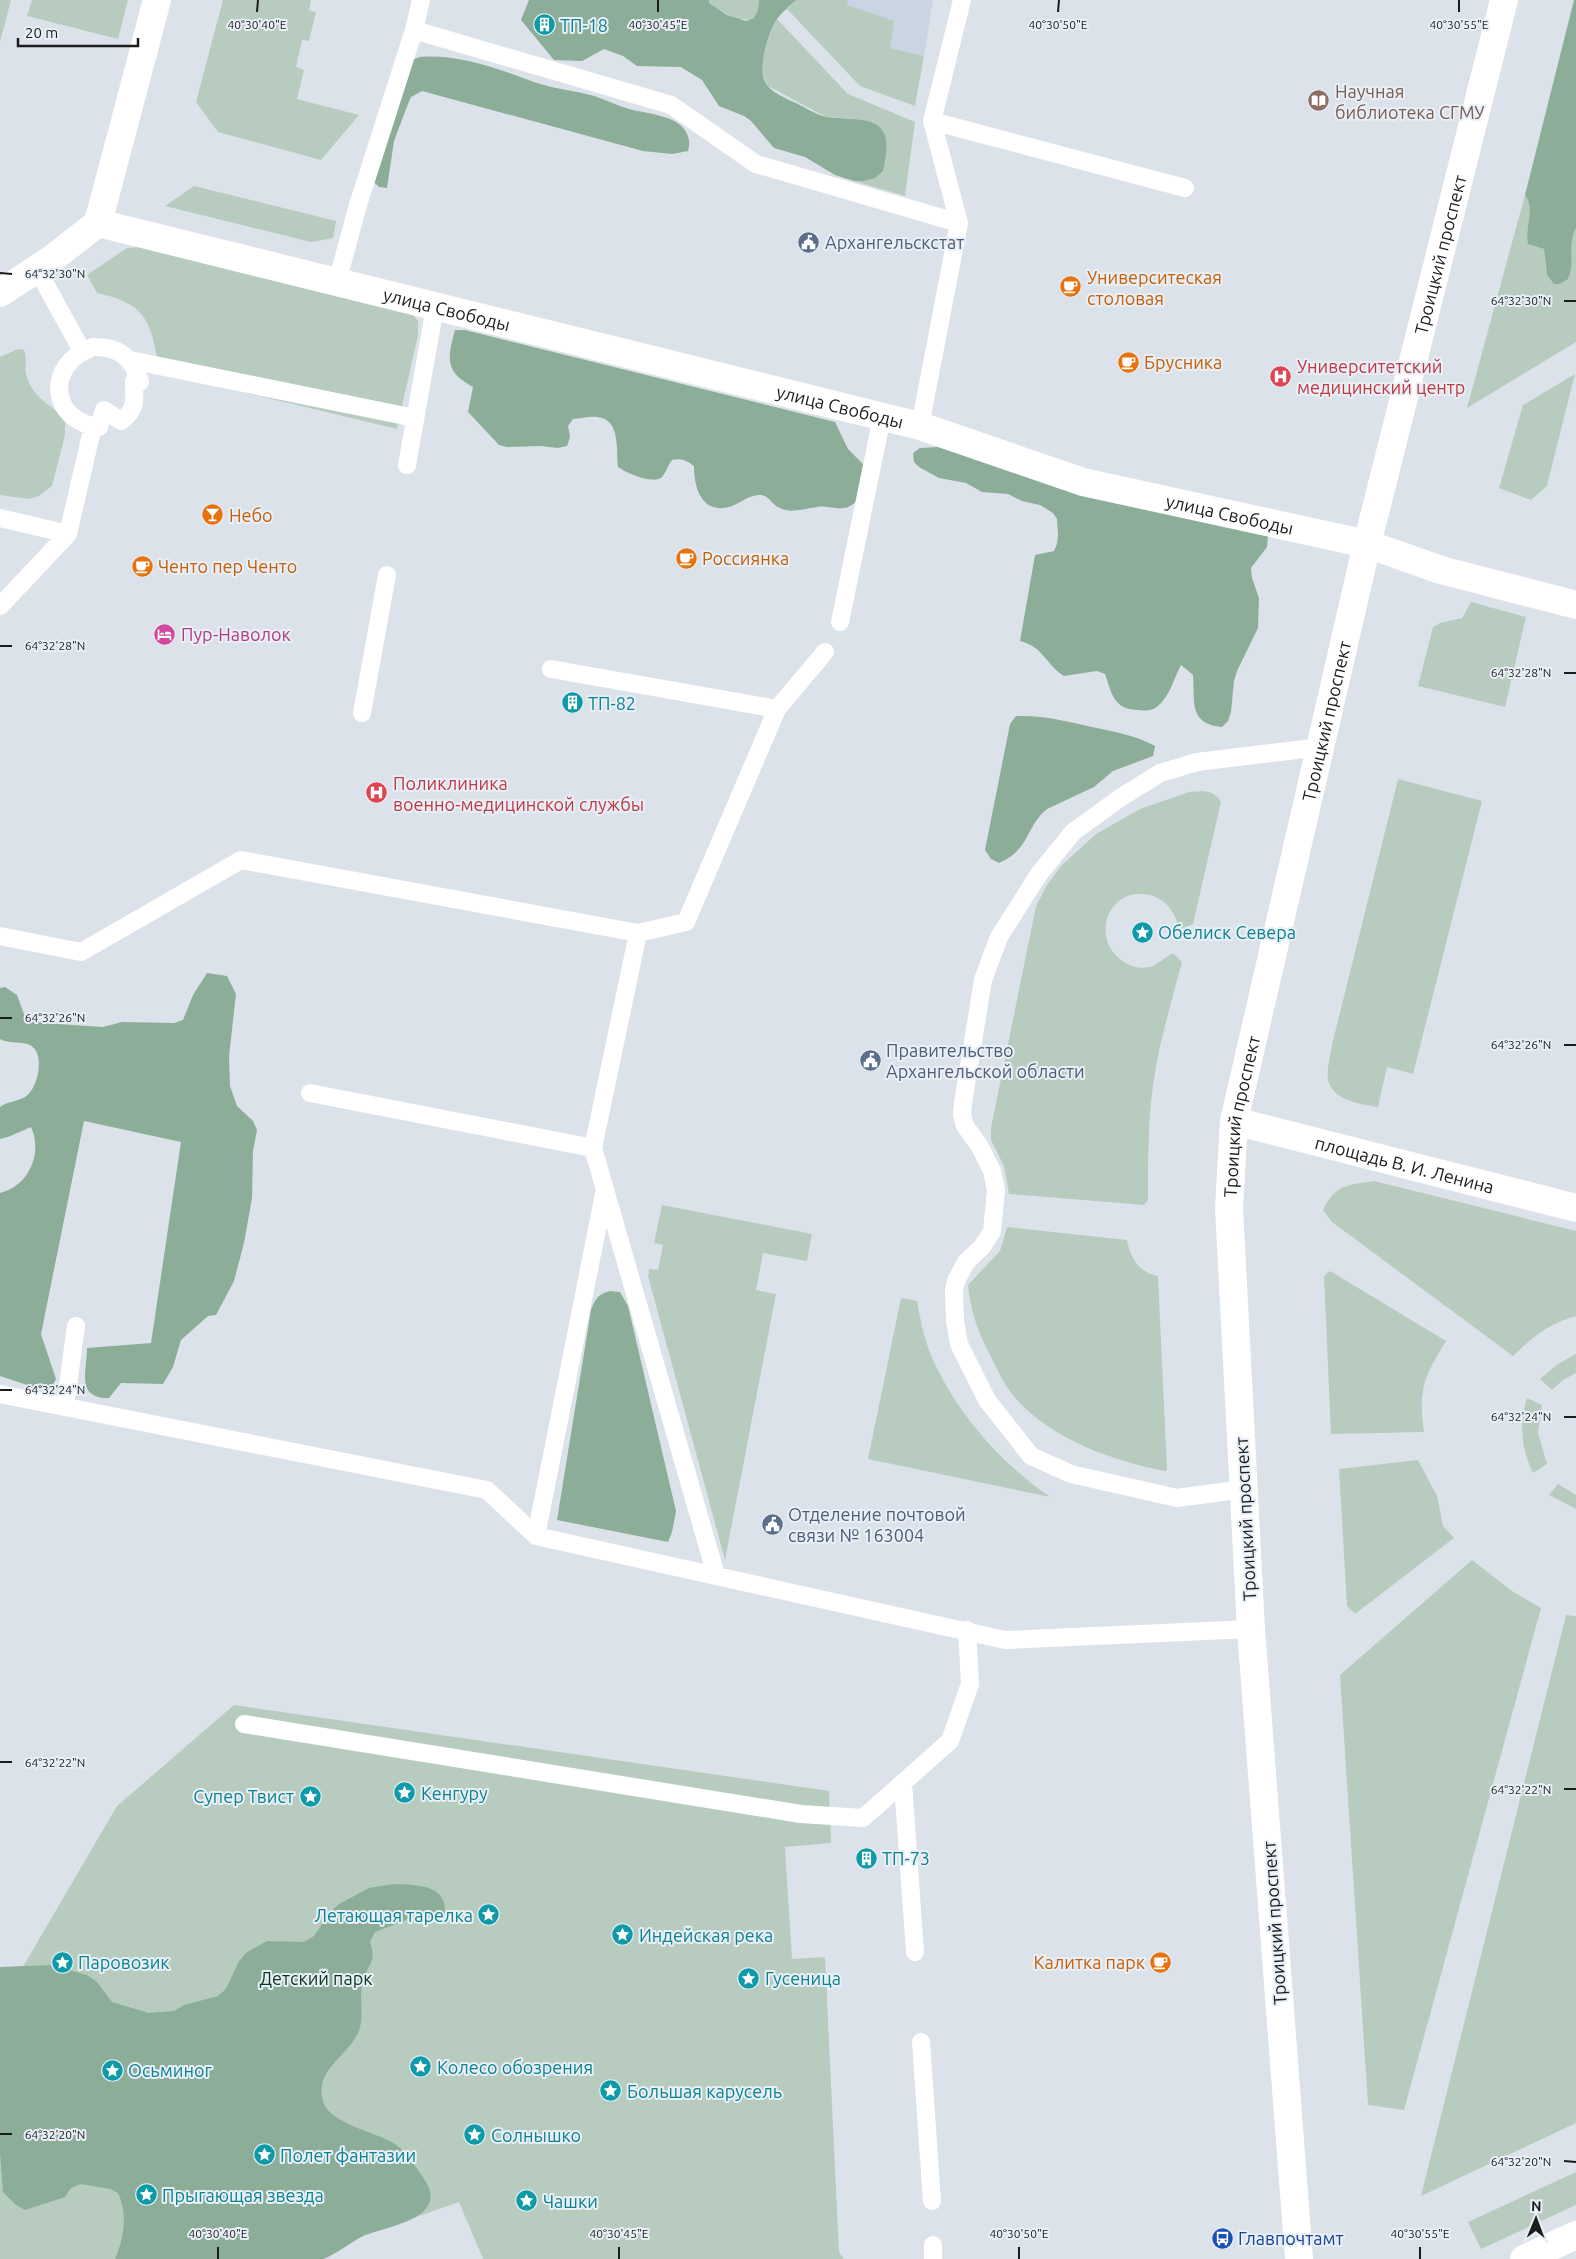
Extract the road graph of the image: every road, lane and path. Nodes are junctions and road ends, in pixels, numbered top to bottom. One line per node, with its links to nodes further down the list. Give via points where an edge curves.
1 (157, 0): 8 (main road)
2 (421, 0): 5 (lane)
3 (962, 0): 6 (lane)
4 (1504, 0): 23 (main road, Троицкий проспект)
5 (414, 30): 9 (lane, via 671,105 756,164); 11 (lane, via 358,205)
6 (932, 121): 7 (lane); 9 (lane)
7 (1185, 188)
8 (98, 223): 10 (main road); 11 (main road, улица Свободы)
9 (959, 223): 19 (lane)
10 (37, 269): 12 (main road); 14 (lane)
11 (338, 282): 13 (main road, улица Свободы)
12 (0, 293)
13 (435, 307): 16 (main road, улица Свободы); 17 (lane)
14 (82, 351): 15 (lane, via 93,347 109,348); 18 (lane, via 65,365 60,392 66,409 74,418)
15 (130, 360): 17 (lane); 18 (lane, via 140,382 134,381 134,408 121,421 104,410 99,427)
16 (882, 417): 19 (main road, улица Свободы); 27 (lane)
17 (415, 418): 20 (lane)
18 (93, 426): 22 (lane)
19 (920, 426): 23 (main road, улица Свободы, via 1083,482)
20 (407, 464)
21 (0, 518): 22 (lane)
22 (68, 534): 25 (lane)
23 (1367, 544): 26 (main road, улица Свободы, via 1441,570); 32 (main road, Троицкий проспект)
24 (387, 575): 31 (lane)
25 (0, 606)
26 (1576, 606)
27 (840, 622)
28 (825, 652): 30 (lane)
29 (551, 669): 30 (lane)
30 (777, 709): 33 (lane, via 686,922)
31 (362, 713)
32 (1320, 747): 36 (main road, Троицкий проспект); 43 (lane, via 1198,762 1160,773 1073,832 1039,874 999,937 983,980 963,1102 964,1126 979,1145 992,1171 996,1190 992,1231 982,1247 966,1262 954,1291 959,1344 987,1400 1031,1456 1072,1474 1177,1498)
33 (638, 933): 34 (lane, via 242,860 81,952); 37 (lane)
34 (0, 936)
35 (310, 1093): 37 (lane)
36 (1234, 1121): 39 (main road, площадь В. И. Ленина); 43 (main road, Троицкий проспект, via 1229,1208)
37 (592, 1148): 38 (lane)
38 (605, 1191): 44 (lane); 45 (lane)
39 (1576, 1208)
40 (76, 1326): 42 (lane)
41 (0, 1394): 42 (lane)
42 (65, 1407): 44 (lane, via 487,1490)
43 (1244, 1489): 46 (main road, Троицкий проспект)
44 (536, 1536): 45 (lane)
45 (716, 1575): 47 (lane)
46 (1251, 1629): 47 (lane, via 1005,1640); 54 (main road, Троицкий проспект)
47 (967, 1630): 49 (lane, via 970,1684 950,1741)
48 (244, 1724): 49 (lane, via 810,1815 863,1818)
49 (903, 1783): 50 (lane)
50 (915, 1952)
51 (921, 2042): 52 (lane)
52 (932, 2201)
53 (1576, 2235): 55 (main road)
54 (1299, 2259)
55 (1524, 2259)

